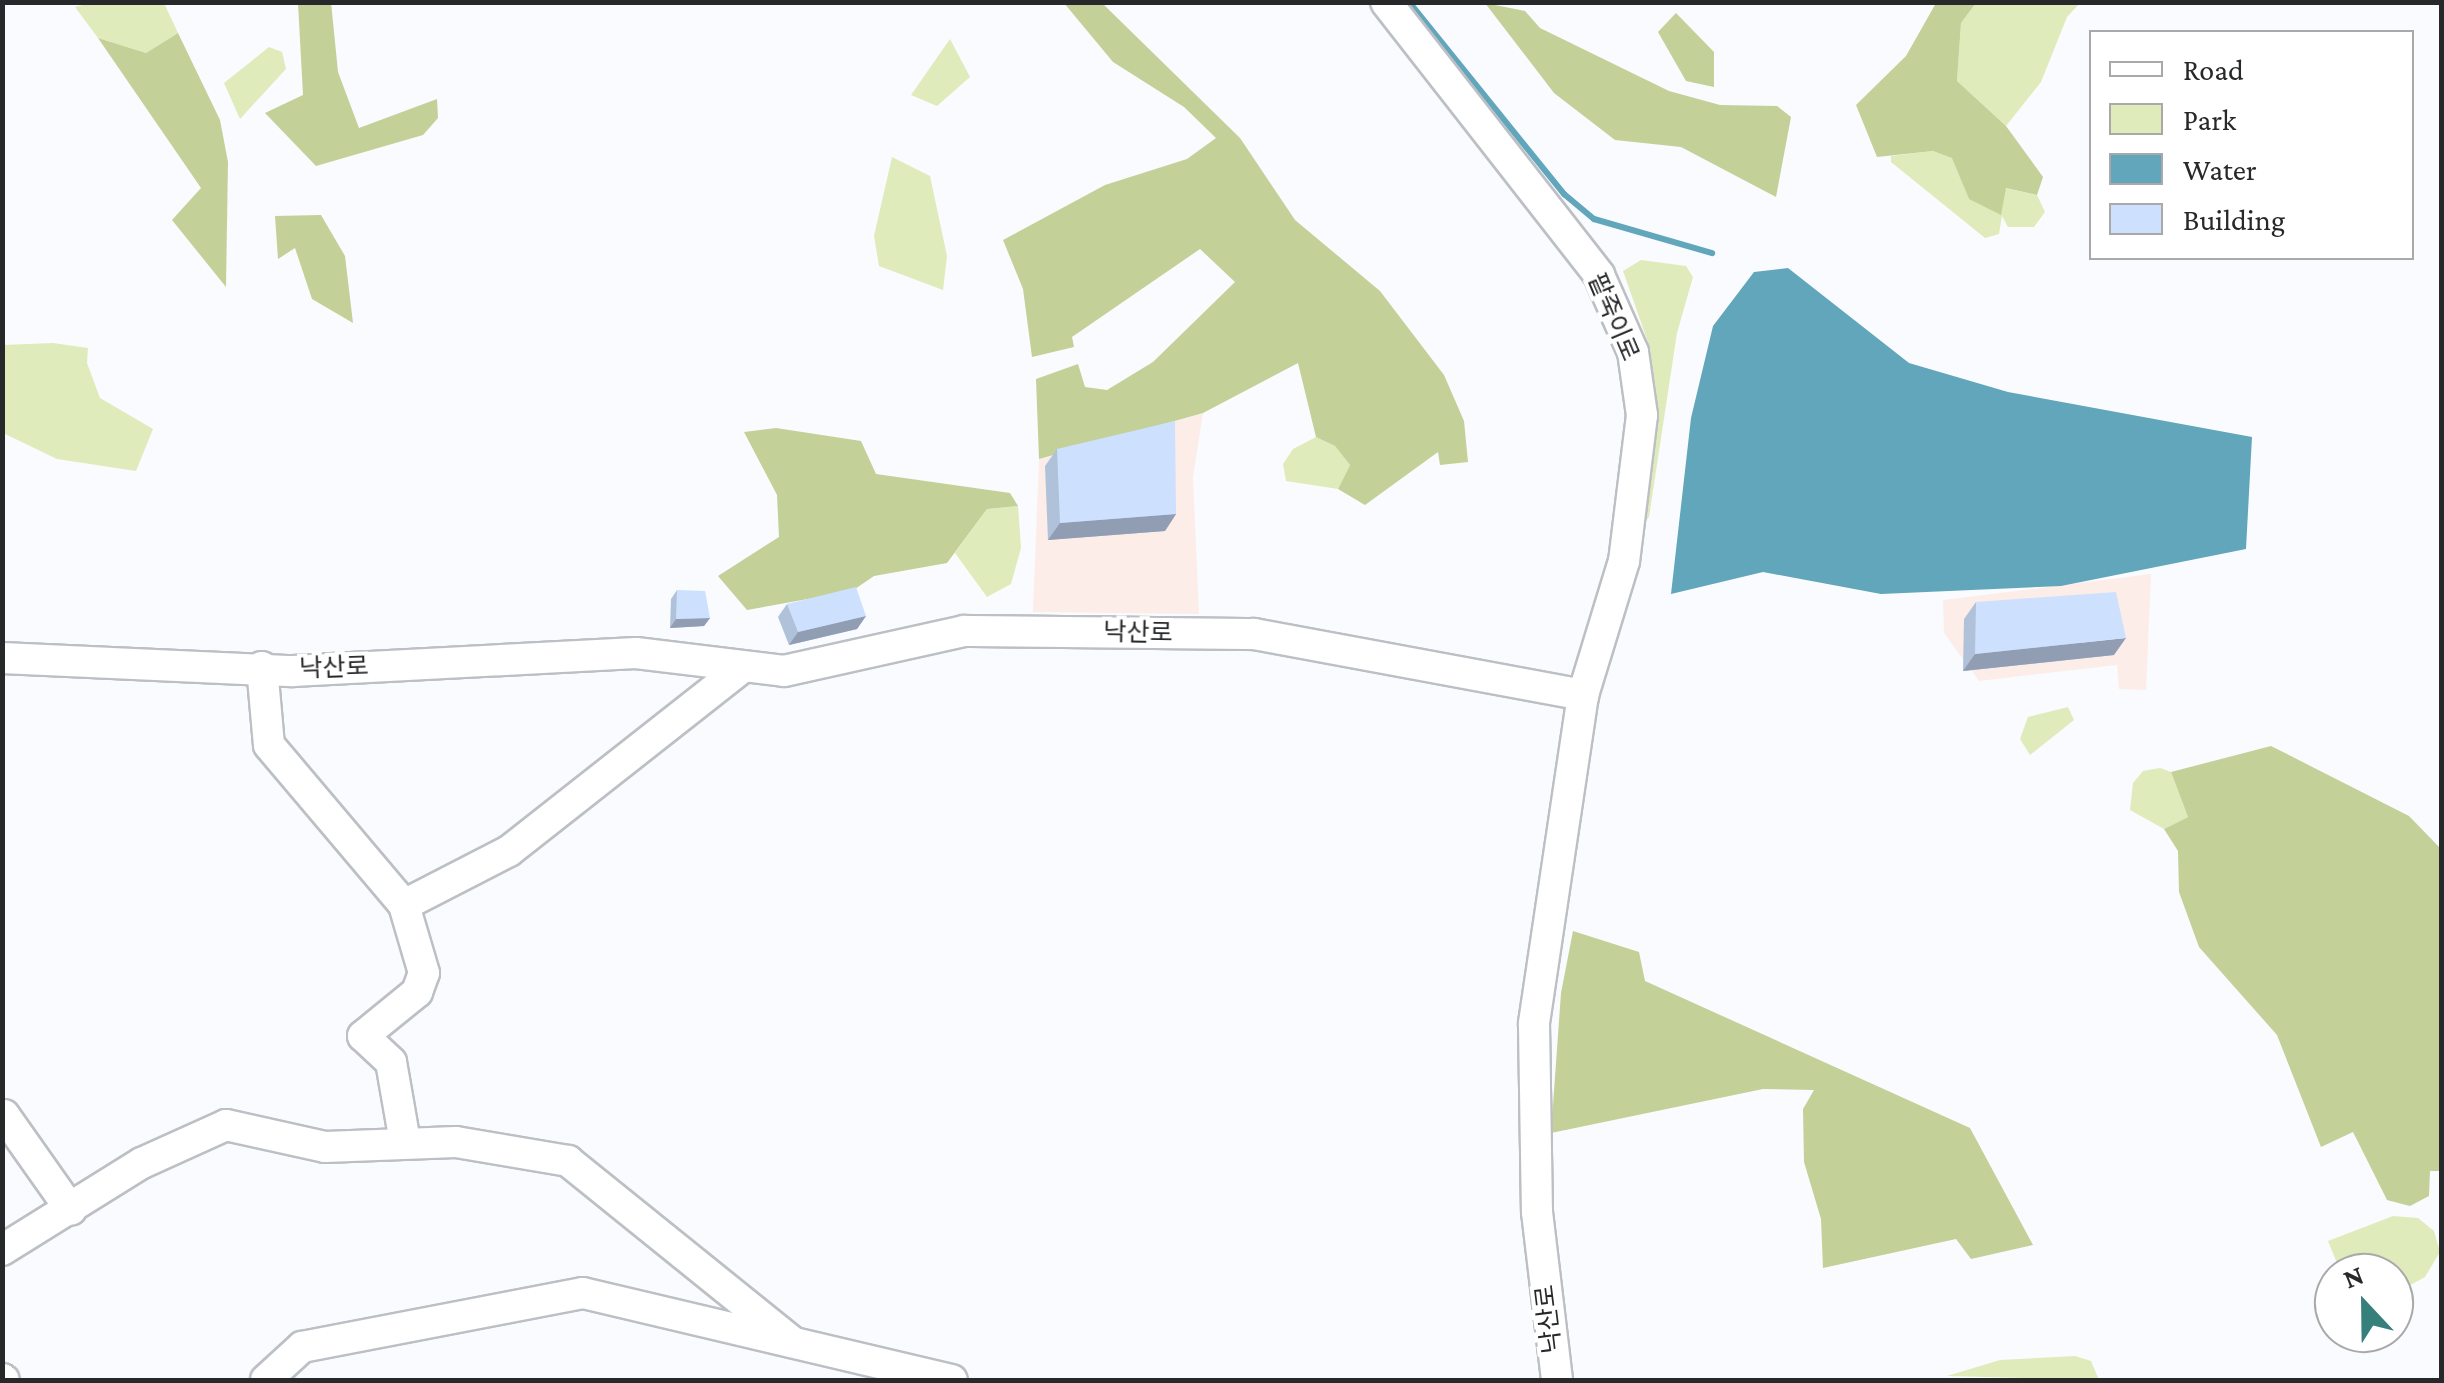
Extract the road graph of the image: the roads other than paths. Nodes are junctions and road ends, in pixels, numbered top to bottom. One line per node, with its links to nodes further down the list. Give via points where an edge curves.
1 (1386, 2): 5 (street, 팥죽이로, via 1599,275 1633,352 1642,416 1624,561)
2 (2, 658): 3 (street, 낙산로)
3 (262, 667): 4 (street, 낙산로, via 636,653); 6 (street, via 269,745)
4 (743, 668): 5 (street, 낙산로, via 784,671 964,631 1254,634); 6 (street, via 509,851)
5 (1583, 695): 14 (street, 낙산로, via 1534,1024 1537,1212)
6 (404, 905): 8 (street, via 424,973 417,992 362,1036 391,1062)
7 (4, 1114): 9 (street)
8 (405, 1142): 9 (street, via 292,1144 262,1130 226,1125 142,1163); 11 (street, via 456,1142 568,1161)
9 (71, 1210): 10 (street)
10 (2, 1250)
11 (792, 1342): 12 (street, via 583,1293 302,1347); 13 (street)
12 (266, 1380)
13 (952, 1380)
14 (1557, 1380)

